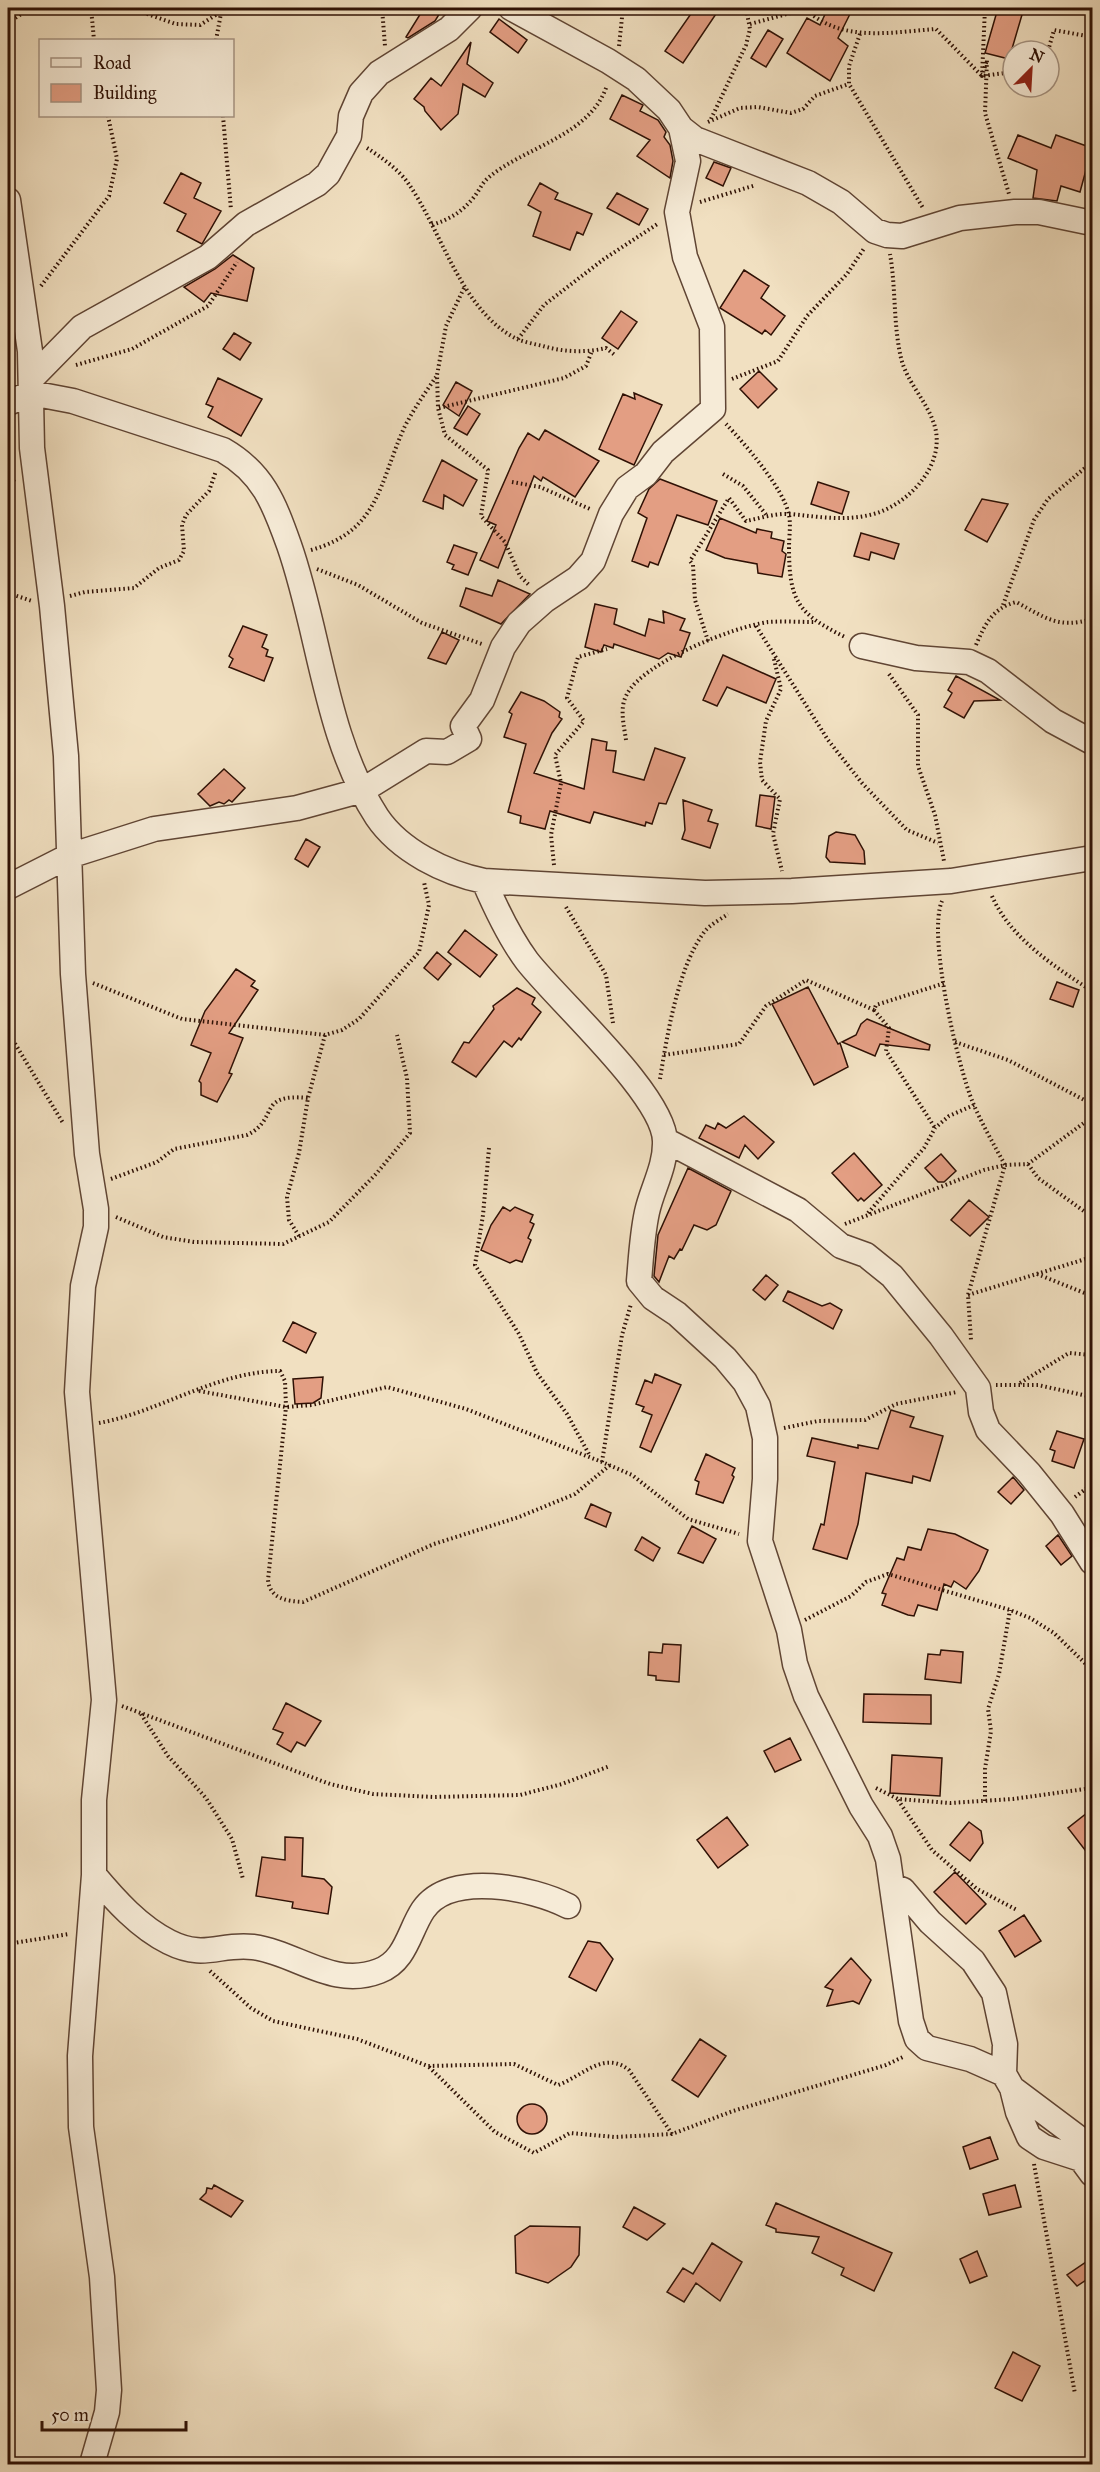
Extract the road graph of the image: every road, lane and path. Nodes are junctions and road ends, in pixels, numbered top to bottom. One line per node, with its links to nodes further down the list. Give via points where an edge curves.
1 (30, 8): 12 (path)
2 (91, 8): 16 (path)
3 (130, 8): 10 (path, via 176,24 200,25)
4 (382, 8): 20 (path, via 386,43)
5 (470, 8): 20 (street, via 449,29)
6 (511, 8): 19 (street)
7 (623, 8): 19 (path, via 621,40)
8 (746, 8): 13 (path)
9 (985, 8): 22 (path)
10 (222, 9): 17 (path)
11 (808, 9): 13 (path); 14 (path, via 819,22)
12 (8, 23)
13 (749, 24): 26 (path, via 746,45)
14 (860, 33): 22 (path, via 936,29); 23 (path, via 849,66)
15 (1092, 37): 18 (path, via 1054,30)
16 (94, 39)
17 (216, 39)
18 (1051, 39)
19 (611, 63): 27 (street, via 656,96); 34 (path, via 605,91 589,114 557,138 515,158 486,180 459,214)
20 (379, 73): 28 (street, via 355,103)
21 (1001, 74): 22 (path)
22 (982, 76): 32 (path, via 987,60 986,113)
23 (849, 84): 26 (path, via 815,96 803,109 791,113 758,106); 35 (path)
24 (108, 117): 39 (path, via 117,159 108,196)
25 (223, 117): 37 (path)
26 (711, 119): 27 (path)
27 (688, 134): 29 (street); 31 (street, via 688,161)
28 (349, 136): 34 (path, via 407,181); 37 (street, via 328,174 317,184 264,213)
29 (781, 173): 31 (path, via 742,191); 36 (street, via 841,202)
30 (8, 200): 39 (street)
31 (676, 212): 40 (path, via 604,259 544,305); 48 (street, via 685,257 712,327)
32 (1015, 212): 33 (street, via 1039,212); 35 (street)
33 (1092, 223)
34 (432, 225): 38 (path)
35 (933, 225): 36 (street, via 902,236)
36 (881, 233): 45 (path, via 807,316 778,361 752,369); 54 (path, via 893,269 896,337 904,370 935,428 927,472 917,489 877,513 845,519)
37 (234, 236): 44 (street, via 208,257 82,327); 44 (path, via 239,260 208,306 118,354 59,369)
38 (464, 288): 40 (path, via 501,329); 43 (path, via 446,326)
39 (24, 311): 44 (street)
40 (518, 339): 41 (path, via 554,349)
41 (592, 351): 42 (path, via 606,348); 47 (path, via 586,366 564,378)
42 (616, 356)
43 (437, 375): 47 (path); 56 (path, via 405,425 371,511 332,544)
44 (35, 380): 46 (street); 49 (street, via 84,405); 59 (street, via 32,448)
45 (725, 384)
46 (8, 403)
47 (438, 408): 57 (path, via 445,435 488,470 482,516 505,542 520,576)
48 (713, 410): 53 (street, via 627,488); 54 (path, via 752,451)
49 (223, 450): 56 (street, via 254,474 273,500); 59 (path, via 209,492 186,515 182,525 184,551 179,560 159,568 134,588 74,594)
50 (1092, 462): 58 (path, via 1048,499 1034,520)
51 (723, 474): 55 (path, via 749,492)
52 (512, 482): 53 (path, via 540,487)
53 (611, 514): 57 (street, via 593,561 578,578)
54 (789, 514): 55 (path); 61 (path, via 791,585 797,601)
55 (768, 517): 63 (path, via 746,521 729,498 690,561 695,600)
56 (293, 557): 65 (path, via 358,585 422,623); 72 (street, via 341,736)
57 (545, 600): 65 (street, via 519,623)
58 (1003, 605): 60 (path, via 1016,602 1053,621 1071,625); 68 (path, via 992,614)
59 (52, 606): 75 (street, via 66,756)
60 (1092, 619)
61 (815, 622): 62 (path, via 767,622); 64 (path)
62 (756, 626): 63 (path); 67 (path)
63 (708, 641): 70 (path, via 667,658 646,673 627,695 622,717)
64 (862, 646): 68 (street, via 915,658)
65 (502, 647): 72 (street, via 482,700 463,726 469,739 447,752 426,751)
66 (607, 649): 80 (path, via 578,657 567,698 584,721 555,755 561,783 551,835)
67 (773, 654): 73 (path, via 828,740 862,783 907,830); 82 (path, via 781,689 766,721 760,762 762,780 780,799 773,834 777,859)
68 (969, 662): 71 (street, via 988,671 1053,721)
69 (885, 670): 73 (path, via 918,715 918,766 935,815)
70 (626, 740)
71 (1092, 742)
72 (363, 790): 74 (street, via 378,818 404,846); 75 (street, via 297,808 154,829)
73 (939, 843): 79 (path)
74 (418, 854): 78 (street, via 456,875); 89 (path, via 429,905 419,952 359,1019)
75 (69, 856): 81 (street); 84 (street)
76 (1092, 858): 77 (street)
77 (984, 875): 79 (street); 86 (path, via 997,908 1024,941)
78 (484, 881): 80 (street); 93 (street, via 526,960)
79 (951, 881): 82 (street); 85 (path, via 938,911 937,938)
80 (560, 885): 83 (street); 93 (path, via 567,910 606,975)
81 (8, 887)
82 (792, 891): 83 (street)
83 (760, 892): 92 (path, via 706,930 691,954)
84 (73, 975): 89 (path, via 183,1019); 105 (street, via 87,1154)
85 (945, 983): 87 (path, via 876,1005); 91 (path)
86 (1092, 991)
87 (874, 1010): 92 (path, via 806,980 766,1006 739,1044); 100 (path, via 889,1028 886,1051)
88 (8, 1032): 99 (path)
89 (325, 1035): 94 (path)
90 (397, 1035): 110 (path, via 407,1078 410,1133 329,1222)
91 (955, 1042): 95 (path, via 1008,1060); 96 (path)
92 (664, 1055): 97 (path)
93 (615, 1056): 97 (street)
94 (308, 1098): 105 (path, via 286,1096 277,1100 257,1130 247,1135 174,1149 157,1162 123,1177); 110 (path, via 287,1197 289,1220)
95 (1092, 1104)
96 (974, 1105): 100 (path, via 949,1116); 104 (path)
97 (655, 1113): 101 (street)
98 (1092, 1117): 103 (path)
99 (66, 1127)
100 (935, 1128): 107 (path, via 924,1148)
101 (665, 1140): 109 (street, via 798,1210); 113 (street, via 647,1212)
102 (489, 1148): 125 (path, via 475,1265)
103 (1028, 1164): 104 (path); 108 (path, via 1038,1178)
104 (1005, 1165): 107 (path); 114 (path)
105 (93, 1183): 106 (street)
106 (96, 1209): 110 (path, via 163,1237 194,1242 283,1244); 123 (street, via 83,1286 77,1392)
107 (868, 1214): 109 (path)
108 (1092, 1217)
109 (826, 1233): 119 (street, via 841,1246 866,1255 892,1276)
110 (299, 1236)
111 (1092, 1257): 112 (path)
112 (1036, 1274): 114 (path); 115 (path)
113 (639, 1281): 124 (street, via 653,1298 677,1314 725,1358 745,1382 758,1406); 126 (path, via 622,1335)
114 (968, 1295): 116 (path)
115 (1092, 1296)
116 (972, 1348)
117 (1092, 1355): 118 (path, via 1069,1353)
118 (1020, 1384): 119 (path); 121 (path)
119 (978, 1388): 124 (path, via 896,1404 865,1420 789,1425); 129 (street, via 988,1430 1029,1473)
120 (196, 1390): 122 (path); 122 (path, via 278,1371 285,1381); 123 (path, via 125,1418)
121 (1092, 1397)
122 (286, 1407): 125 (path, via 312,1405 387,1387 466,1409); 127 (path, via 268,1580 271,1591 290,1602 303,1602 434,1544 575,1494)
123 (81, 1427): 133 (street)
124 (765, 1438): 128 (street)
125 (591, 1457): 126 (path)
126 (602, 1461): 127 (path)
127 (610, 1465): 128 (path, via 632,1475 688,1520)
128 (760, 1541): 131 (street)
129 (1089, 1553)
130 (1010, 1610): 131 (path, via 888,1574 866,1582 851,1596); 132 (path, via 1054,1633); 139 (path, via 999,1674 988,1708 991,1731)
131 (789, 1630): 135 (street, via 806,1696)
132 (1092, 1670)
133 (104, 1700): 134 (path); 140 (street, via 94,1800)
134 (141, 1713): 136 (path, via 330,1784 373,1794 520,1795); 141 (path, via 168,1756 206,1798 232,1839)
135 (840, 1765): 138 (path); 142 (street, via 880,1836)
136 (610, 1766)
137 (1092, 1788): 139 (path)
138 (898, 1799): 139 (path); 144 (path, via 932,1850 977,1889)
139 (985, 1801)
140 (94, 1875): 145 (street); 147 (street, via 149,1929)
141 (243, 1879)
142 (892, 1886): 148 (street, via 911,2021); 150 (street, via 903,1890 930,1922 973,1961 994,1993)
143 (568, 1906): 147 (street, via 548,1895 526,1890 471,1887 448,1892 433,1899 423,1910 397,1960 365,1976 331,1974 252,1947)
144 (1017, 1910)
145 (90, 1931): 146 (path); 156 (street, via 80,2046 81,2127 102,2277 109,2390)
146 (8, 1944)
147 (191, 1951): 149 (path, via 221,1984 273,2020 357,2039)
148 (917, 2039): 150 (street, via 936,2051 970,2059); 151 (path, via 905,2057 886,2065 733,2110)
149 (428, 2066): 151 (path, via 495,2132 534,2153 570,2133 615,2137); 151 (path, via 514,2064 558,2085 599,2063 620,2063 629,2070)
150 (1008, 2081): 152 (street); 153 (street, via 1080,2139)
151 (672, 2134)
152 (1029, 2137): 154 (street, via 1044,2147 1081,2158); 155 (path)
153 (1092, 2168)
154 (1092, 2174)
155 (1075, 2394)
156 (92, 2464)

